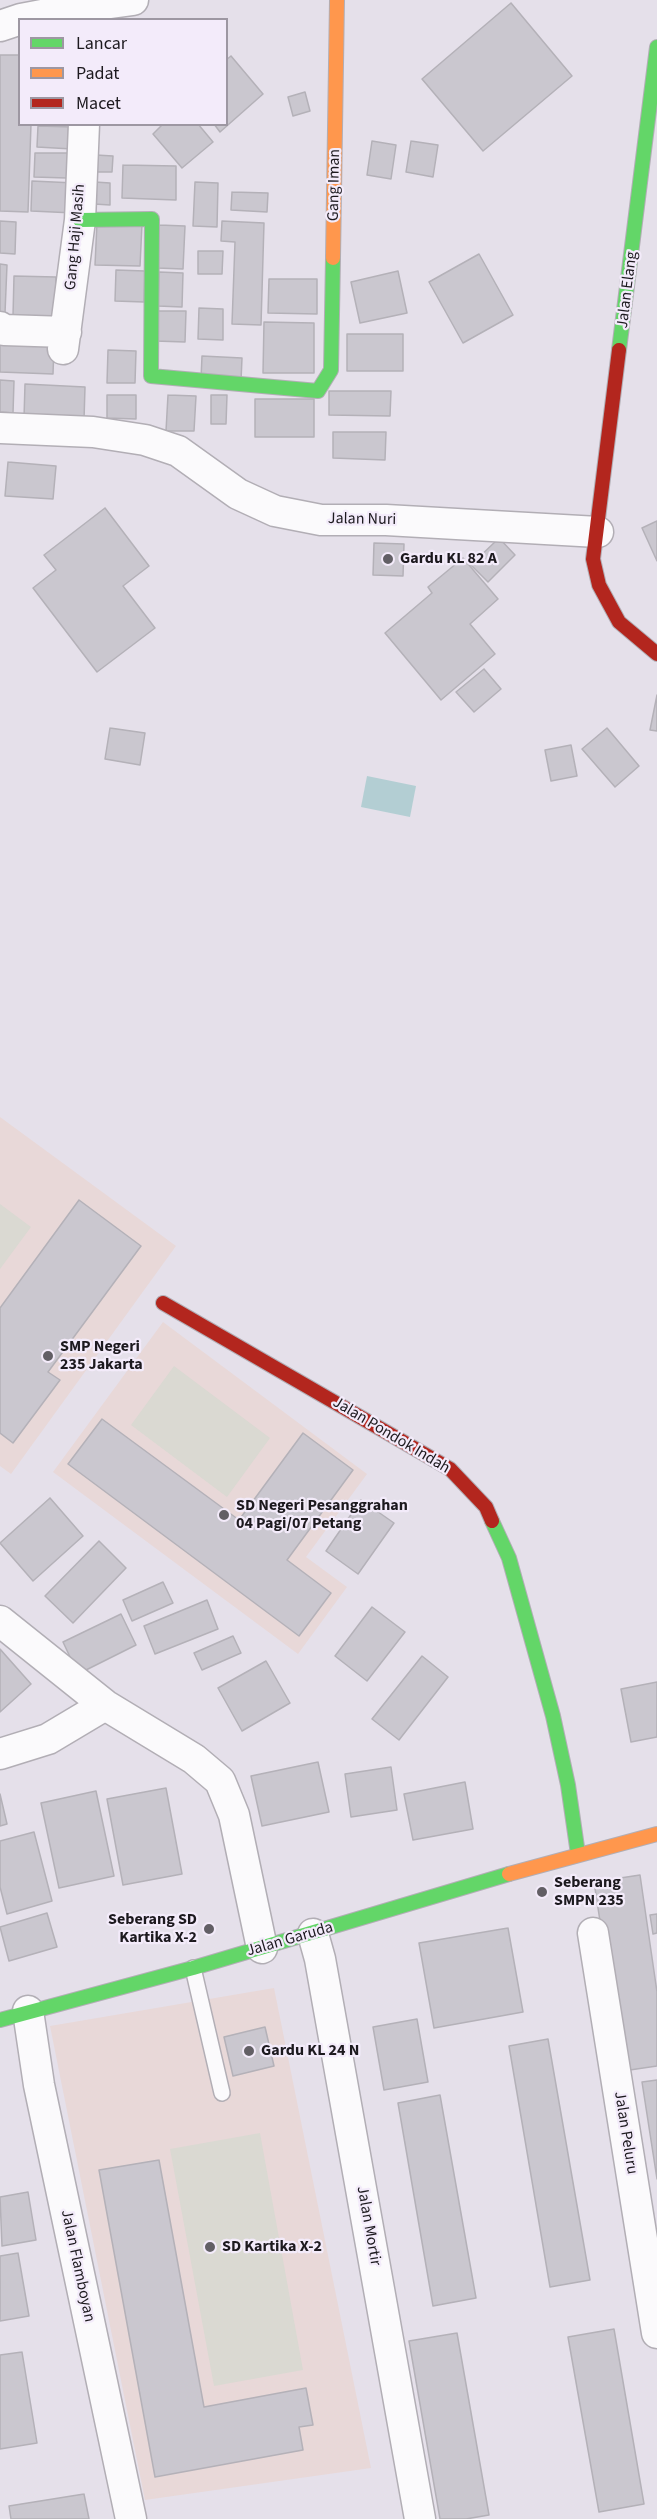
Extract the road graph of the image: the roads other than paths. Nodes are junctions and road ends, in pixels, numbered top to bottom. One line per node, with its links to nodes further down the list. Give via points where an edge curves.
1 (18, 0): 5 (street)
2 (133, 0): 4 (street)
3 (337, 0): 11 (street, Gang Iman, via 332,370 318,391 151,376 152,219)
4 (88, 13): 6 (street)
5 (21, 18)
6 (32, 18)
7 (18, 20): 8 (street)
8 (0, 26)
9 (657, 47): 14 (street, Jalan Elang)
10 (84, 126): 11 (street, Gang Haji Masih)
11 (80, 220): 12 (street, Gang Haji Masih, via 64,341)
12 (0, 327)
13 (0, 428): 14 (street, Jalan Nuri, via 93,432 146,440 178,451 238,494 275,511 321,520)
14 (598, 532): 15 (street, via 593,559 599,585 619,622)
15 (657, 654)
16 (163, 1303): 21 (street, Jalan Pondok Indah, via 450,1469 486,1507 509,1558 554,1716)
17 (0, 1621): 18 (street)
18 (105, 1705): 19 (street, via 48,1739); 24 (street, via 194,1759 220,1781 234,1815)
19 (0, 1754)
20 (657, 1834): 21 (street, Jalan Garuda)
21 (578, 1854): 23 (street, Jalan Garuda)
22 (593, 1933): 28 (street, Jalan Peluru)
23 (313, 1934): 24 (street, Jalan Garuda); 30 (street, Jalan Mortir)
24 (262, 1948): 25 (street, Jalan Garuda)
25 (193, 1968): 26 (street, Jalan Garuda); 27 (lane)
26 (14, 2015): 29 (street, Jalan Flamboyan, via 39,2085)
27 (222, 2093)
28 (657, 2333)
29 (131, 2519)
30 (420, 2519)

